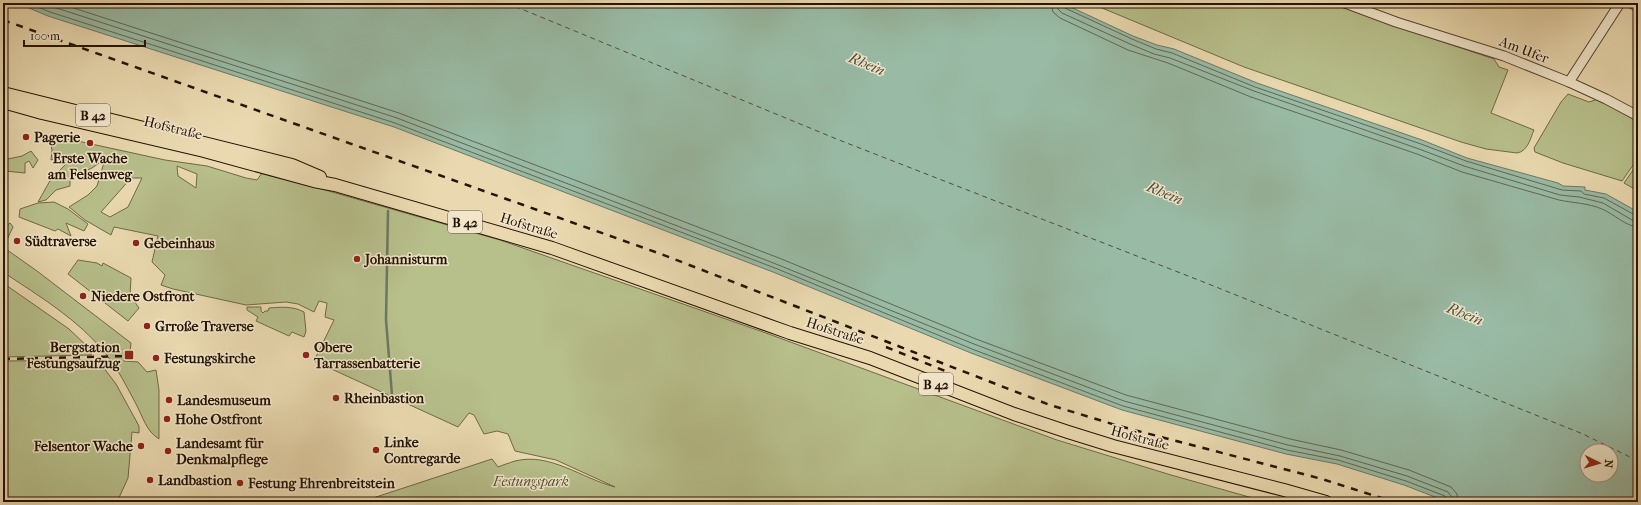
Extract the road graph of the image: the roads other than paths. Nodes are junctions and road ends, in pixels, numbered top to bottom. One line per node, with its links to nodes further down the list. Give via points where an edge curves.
1 (1345, 3): 5 (street, Am Ufer, via 1504,56)
2 (1620, 3): 5 (street)
3 (1631, 3): 4 (street)
4 (1638, 7)
5 (1569, 82): 8 (street, Am Ufer)
6 (3, 93): 9 (main road, Hofstraße / B 42, via 292,165)
7 (3, 102): 9 (main road, Hofstraße / B 42)
8 (1638, 116)
9 (335, 185): 10 (main road, Hofstraße / B 42, via 571,255 790,333 870,358 1014,414 1068,432)
10 (1326, 502)

